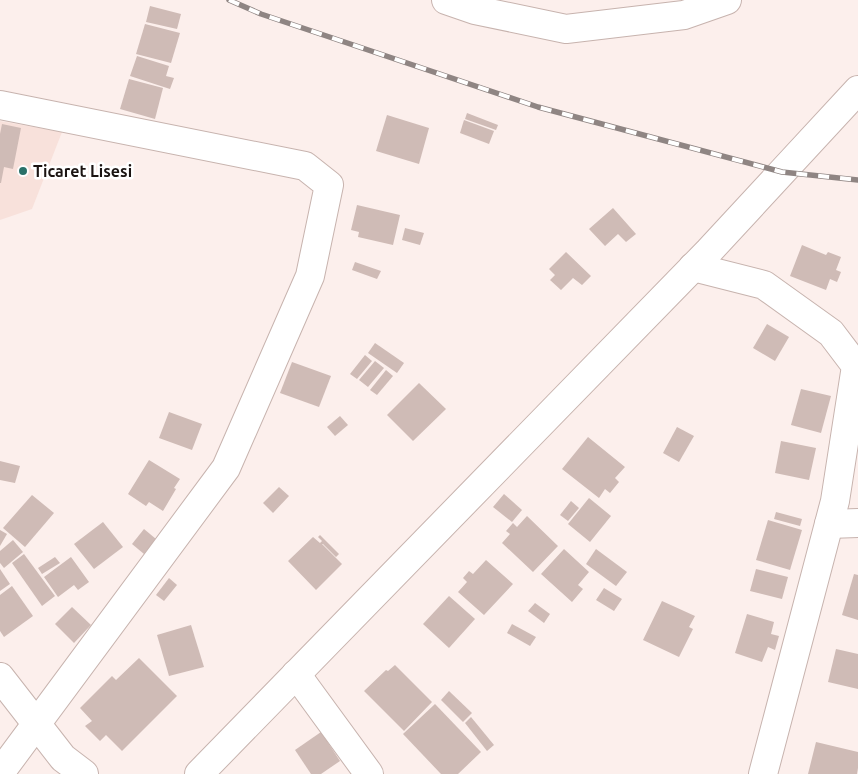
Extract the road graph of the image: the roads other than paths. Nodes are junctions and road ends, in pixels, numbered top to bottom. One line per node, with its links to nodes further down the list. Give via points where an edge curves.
1 (446, 0): 2 (street, via 475,10 566,29 684,14)
2 (727, 0)
3 (858, 90): 5 (street)
4 (0, 105): 10 (street, via 305,166 329,185 310,276 226,468)
5 (694, 266): 7 (street, via 764,285 831,333 856,366); 8 (street)
6 (858, 523): 7 (street)
7 (829, 524): 15 (street)
8 (296, 674): 13 (street); 14 (street)
9 (0, 677): 10 (street)
10 (37, 724): 11 (street); 12 (street, via 63,758)
11 (0, 773)
12 (84, 774)
13 (199, 774)
14 (369, 774)
15 (763, 774)

